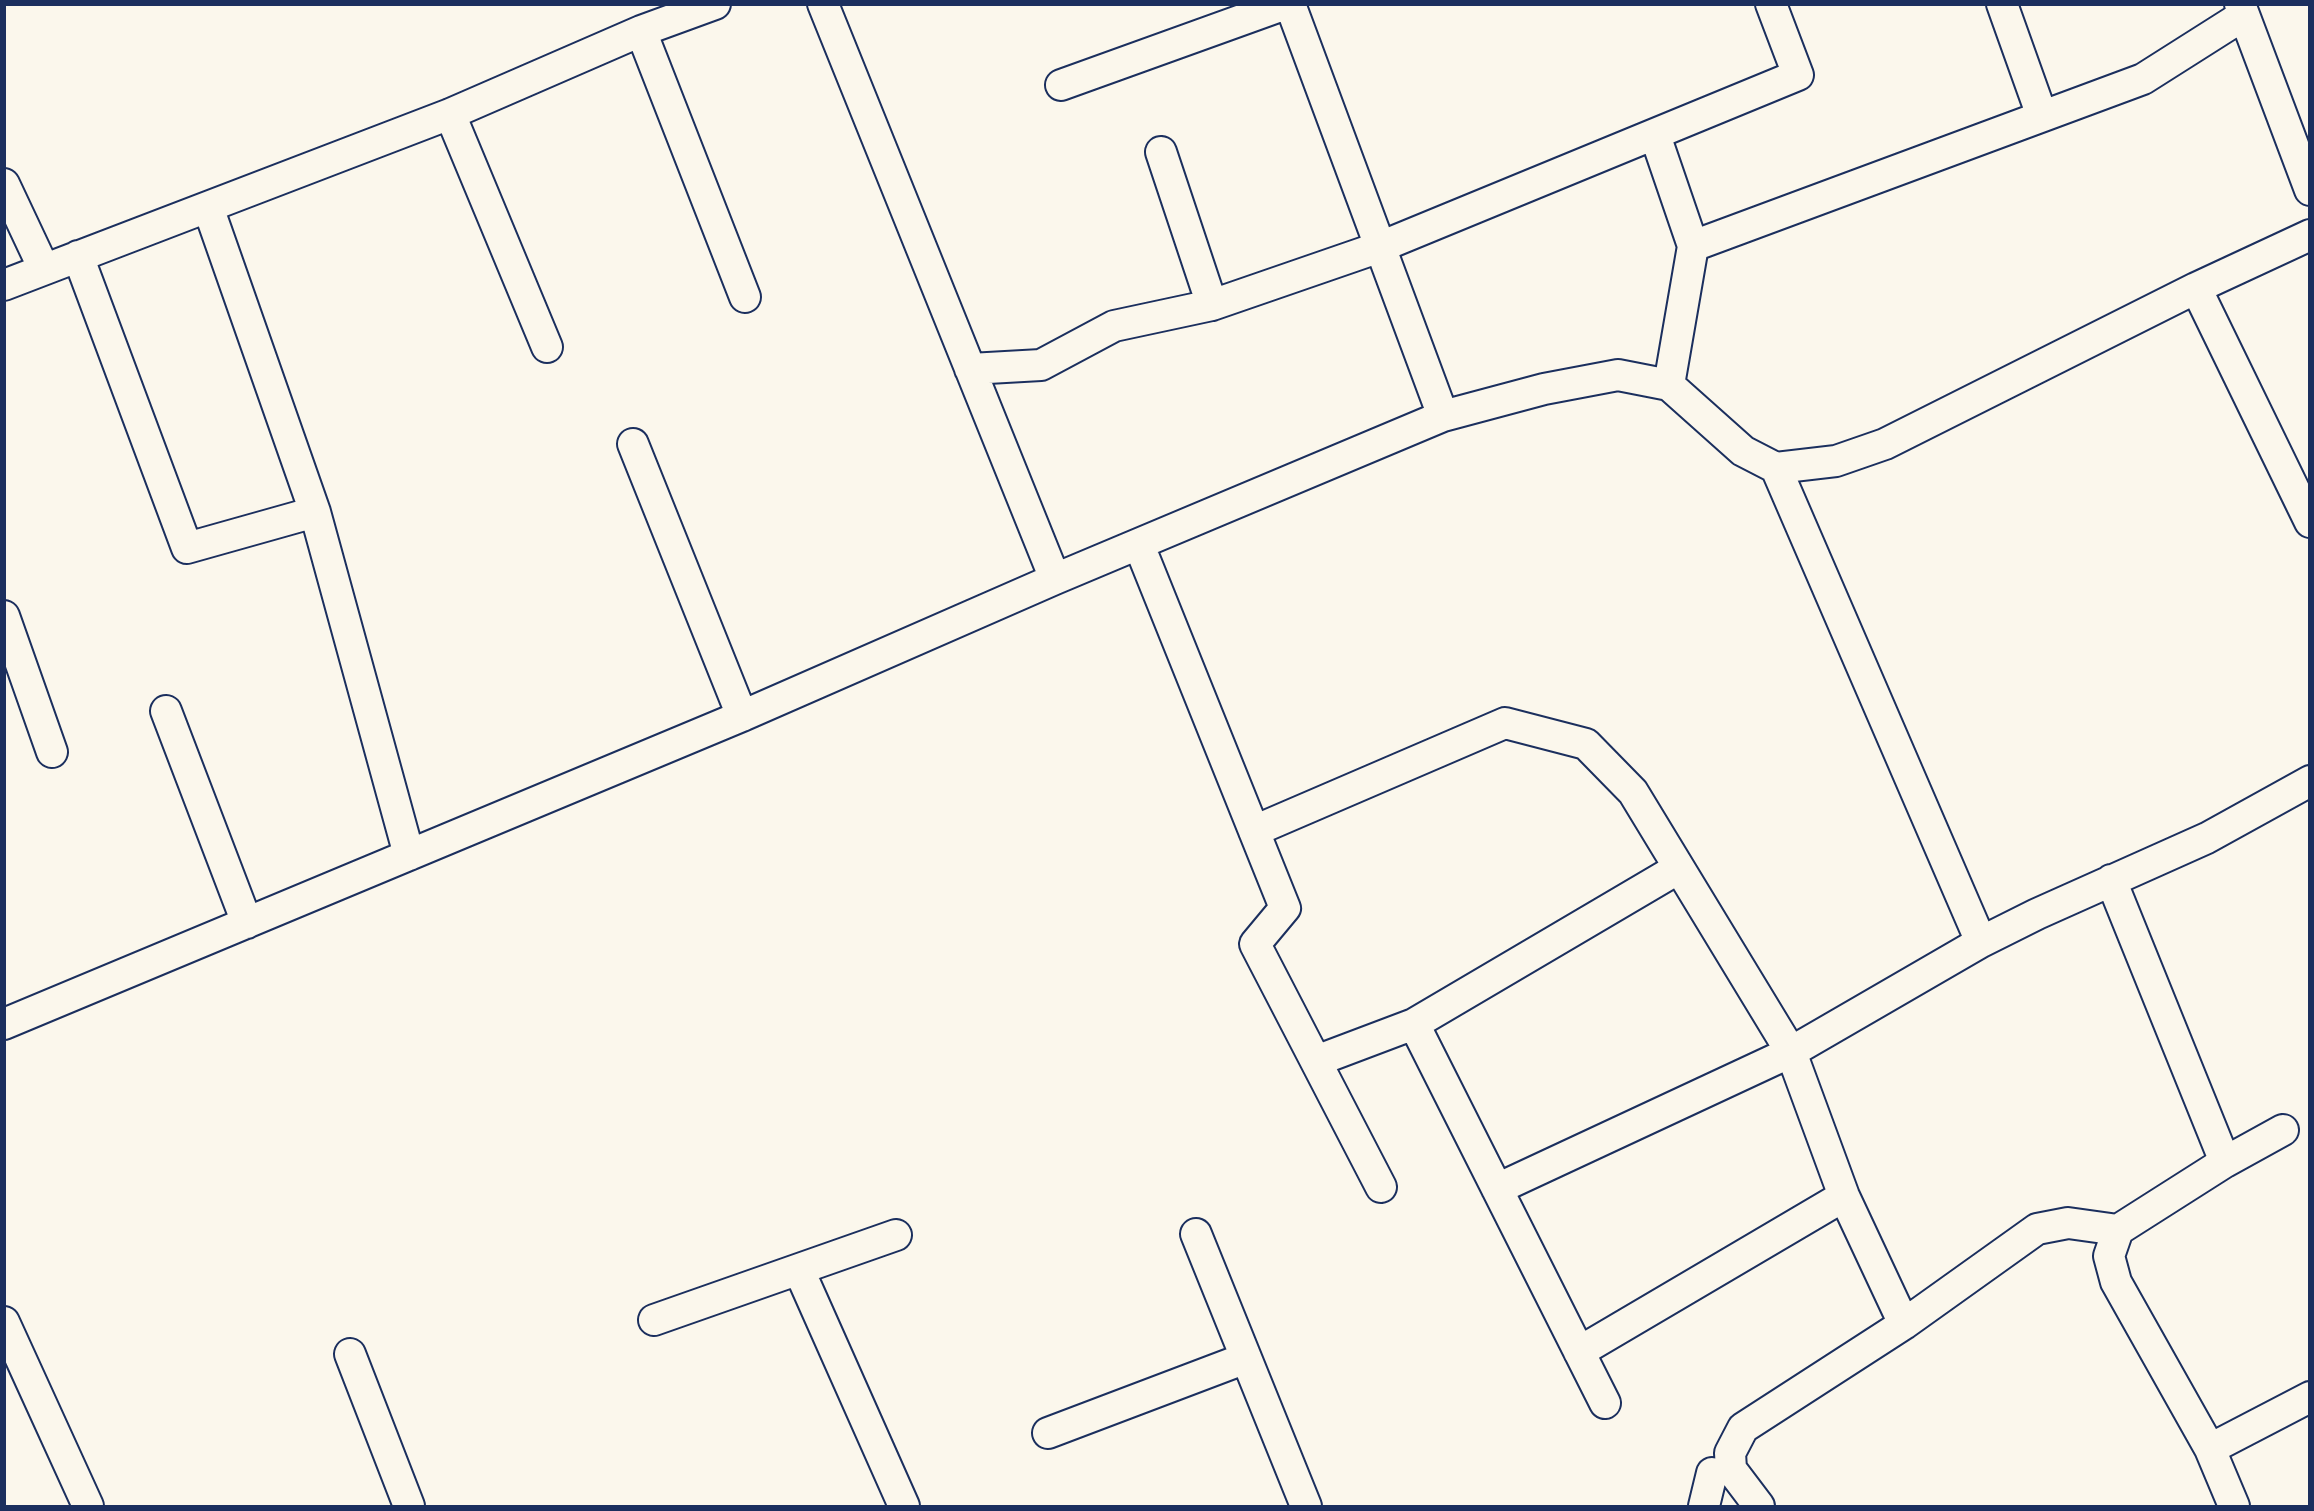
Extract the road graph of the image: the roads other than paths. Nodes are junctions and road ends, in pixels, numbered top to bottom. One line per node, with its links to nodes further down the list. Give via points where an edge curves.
1 (715, 4): 7 (street)
2 (823, 4): 26 (street)
3 (1288, 4): 8 (street); 18 (street)
4 (1771, 4): 11 (street, via 1798,75)
5 (2002, 4): 10 (street)
6 (2242, 10): 10 (street, via 2143,79); 14 (street)
7 (641, 31): 9 (street); 23 (street)
8 (1061, 85)
9 (450, 114): 15 (street); 25 (street)
10 (2042, 116): 17 (street)
11 (1654, 135): 17 (street); 18 (street)
12 (1161, 152): 24 (street)
13 (4, 184): 20 (street)
14 (2310, 190)
15 (208, 207): 19 (street); 31 (street)
16 (2310, 235): 22 (street)
17 (1693, 246): 27 (street)
18 (1380, 247): 24 (street); 28 (street)
19 (78, 256): 20 (street); 31 (street, via 187,548)
20 (44, 269): 21 (street)
21 (4, 285)
22 (2196, 288): 30 (street, via 1885,444 1836,461); 32 (street)
23 (745, 297)
24 (1212, 305): 26 (street, via 1114,326 1041,365)
25 (547, 347)
26 (970, 369): 34 (street)
27 (1669, 385): 28 (street, via 1618,375 1544,389); 30 (street, via 1743,452)
28 (1443, 416): 33 (street)
29 (633, 444): 37 (street)
30 (1776, 468): 45 (street)
31 (315, 512): 41 (street)
32 (2310, 522)
33 (1138, 545): 34 (street); 40 (street)
34 (1055, 579): 37 (street)
35 (4, 616): 38 (street)
36 (166, 711): 44 (street)
37 (742, 716): 41 (street)
38 (52, 752)
39 (2310, 781): 43 (street, via 2207,838)
40 (1254, 831): 42 (street, via 1505,723 1587,744 1633,792); 49 (street, via 1285,908 1255,944)
41 (409, 855): 44 (street)
42 (1679, 868): 47 (street); 48 (street)
43 (2111, 880): 45 (street); 51 (street)
44 (247, 923): 46 (street)
45 (1981, 942): 48 (street)
46 (4, 1024)
47 (1414, 1024): 49 (street); 53 (street)
48 (1791, 1052): 53 (street); 54 (street)
49 (1316, 1061): 52 (street)
50 (2283, 1130): 51 (street)
51 (2225, 1162): 55 (street)
52 (1381, 1187)
53 (1497, 1189): 62 (street)
54 (1844, 1196): 61 (street); 62 (street)
55 (2118, 1230): 61 (street, via 2068,1223 2037,1229); 68 (street, via 2109,1256 2116,1282)
56 (1196, 1234): 64 (street)
57 (896, 1235): 58 (street)
58 (799, 1270): 59 (street); 72 (street)
59 (654, 1320)
60 (4, 1322): 70 (street)
61 (1904, 1324): 75 (street, via 1743,1428 1730,1453 1731,1468)
62 (1579, 1352): 66 (street)
63 (350, 1354): 71 (street)
64 (1246, 1358): 67 (street); 73 (street)
65 (2310, 1397): 68 (street)
66 (1605, 1403)
67 (1048, 1433)
68 (2210, 1449): 76 (street)
69 (1712, 1473): 74 (street)
70 (88, 1506)
71 (409, 1506)
72 (904, 1506)
73 (1306, 1506)
74 (1704, 1506)
75 (1759, 1506)
76 (2234, 1506)

